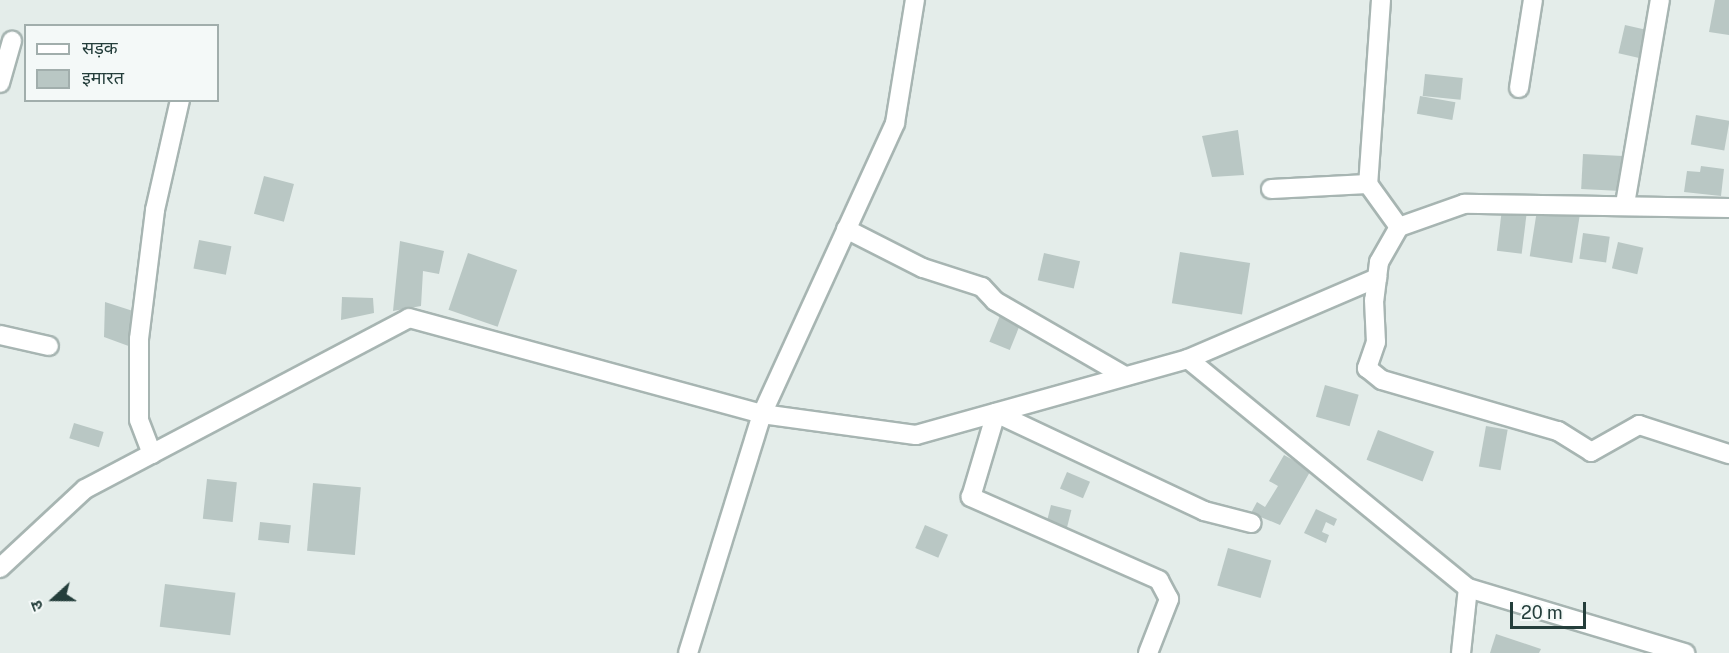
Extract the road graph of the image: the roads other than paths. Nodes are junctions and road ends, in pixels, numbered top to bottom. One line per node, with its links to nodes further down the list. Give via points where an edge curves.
1 (915, 0): 14 (street, via 896,123)
2 (1381, 0): 9 (street)
3 (1533, 0): 7 (street)
4 (1660, 0): 11 (street)
5 (12, 40): 6 (street)
6 (0, 83)
7 (1519, 88)
8 (180, 102): 22 (street, via 155,210 139,339 139,420)
9 (1368, 184): 10 (street); 13 (street)
10 (1271, 189)
11 (1625, 204): 12 (street); 13 (street, via 1464,204)
12 (1728, 204)
13 (1399, 227): 15 (street, via 1379,262)
14 (846, 229): 19 (street, via 923,268 982,287 995,301); 21 (street)
15 (1377, 278): 18 (street); 23 (street, via 1376,342 1367,368 1382,380 1558,431 1591,452 1640,425)
16 (0, 335): 17 (street)
17 (49, 346)
18 (1188, 359): 19 (street); 26 (street)
19 (1125, 376): 20 (street)
20 (996, 413): 21 (street, via 916,435); 24 (street, via 1204,511); 28 (street, via 971,497 1159,580 1169,599)
21 (762, 414): 22 (street, via 409,318); 27 (street)
22 (152, 454): 25 (street, via 85,489)
23 (1729, 454)
24 (1251, 523)
25 (0, 568)
26 (1468, 588): 29 (street); 30 (street)
27 (688, 653)
28 (1148, 653)
29 (1461, 653)
30 (1685, 653)

